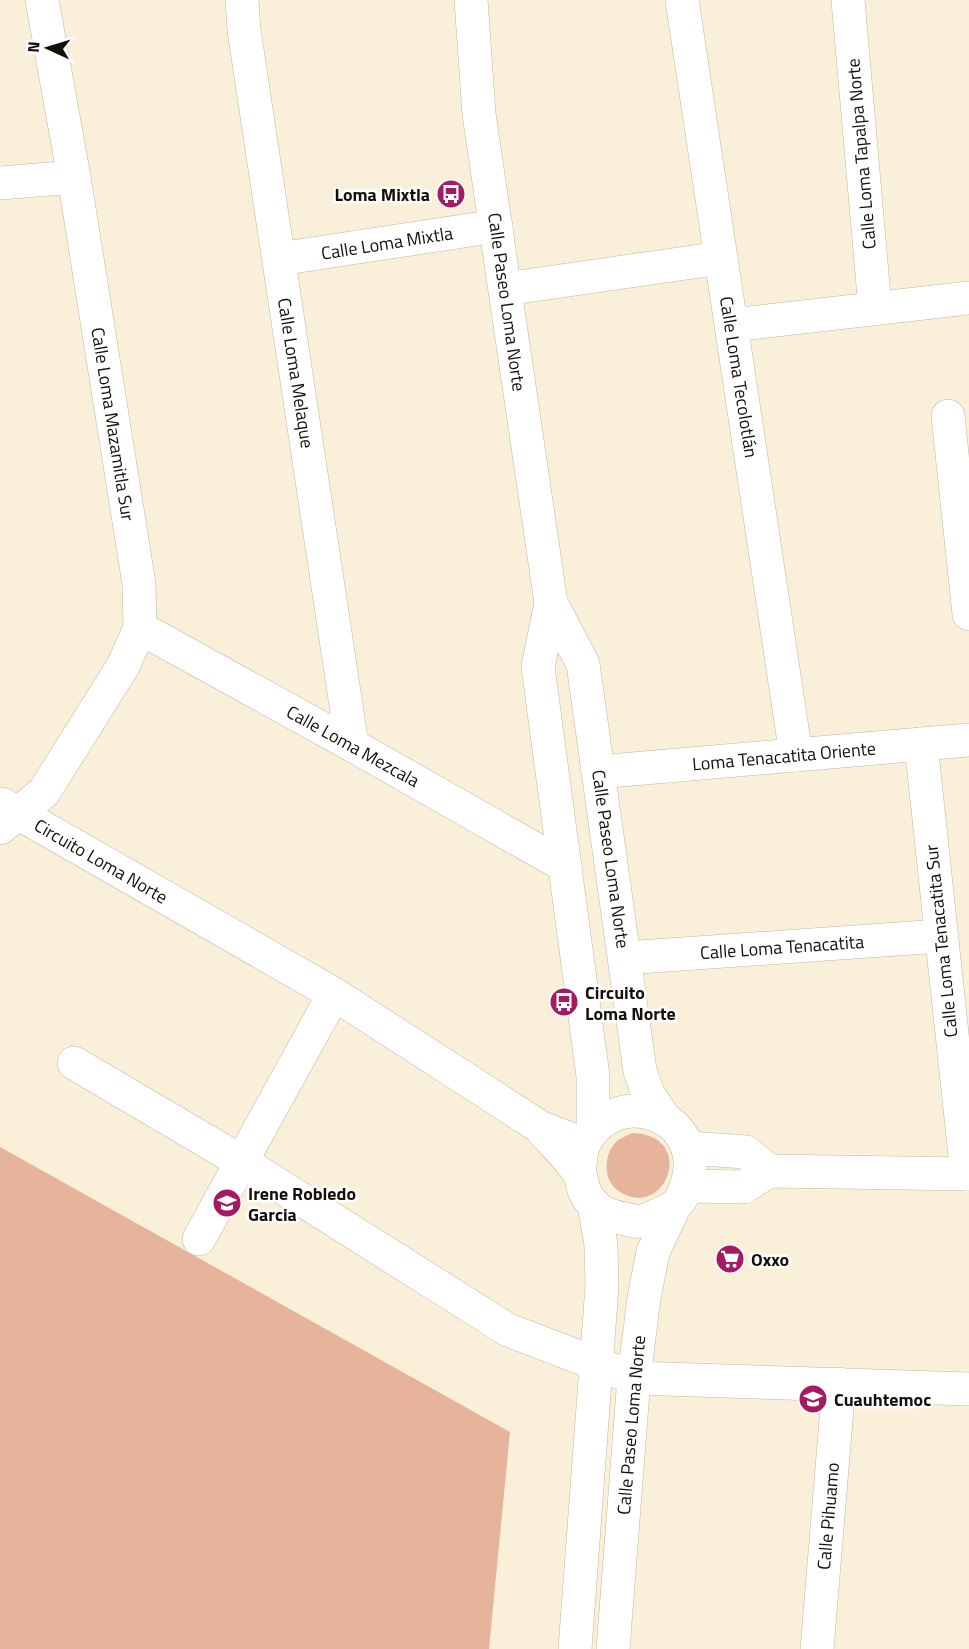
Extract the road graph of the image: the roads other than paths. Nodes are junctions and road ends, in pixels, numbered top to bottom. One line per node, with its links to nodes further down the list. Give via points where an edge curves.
1 (42, 0): 6 (street, Calle Loma Mazamitla Sur)
2 (242, 0): 10 (street, Calle Loma Melaque)
3 (471, 0): 8 (street, Calle Paseo Loma Norte, via 479,114)
4 (682, 0): 9 (street, Calle Loma Tecolotlán)
5 (848, 0): 13 (street, Calle Loma Tapalpa Norte)
6 (75, 177): 7 (street); 18 (street, Calle Loma Mazamitla Sur, via 139,584)
7 (0, 183)
8 (496, 226): 10 (street, Calle Loma Mixtla); 11 (street, Calle Paseo Loma Norte)
9 (721, 258): 11 (street); 14 (street, Calle Loma Tecolotlán)
10 (279, 259): 21 (street, Calle Loma Melaque)
11 (505, 290): 16 (street, Calle Paseo Loma Norte)
12 (969, 298): 13 (street)
13 (875, 308): 14 (street)
14 (732, 325): 22 (street, Calle Loma Tecolotlán)
15 (948, 416): 17 (street)
16 (551, 603): 23 (street, Calle Paseo Loma Norte, via 583,664); 25 (street, Calle Paseo Loma Norte, via 538,667)
17 (969, 614)
18 (140, 628): 21 (street, Calle Loma Mezcala); 24 (street, Calle Loma Mazamitla Sur, via 123,666 44,792)
19 (969, 740): 20 (street, Loma Tenacatita Oriente)
20 (921, 744): 22 (street, Loma Tenacatita Oriente); 26 (street, Calle Loma Tenacatita Sur)
21 (352, 745): 25 (street, Calle Loma Mezcala)
22 (796, 755): 23 (street, Loma Tenacatita Oriente)
23 (598, 772): 27 (street, Calle Paseo Loma Norte)
24 (6, 815): 28 (street, Circuito Loma Norte)
25 (565, 866): 32 (street, Calle Paseo Loma Norte, via 593,1076)
26 (940, 936): 27 (street, Calle Loma Tenacatita); 35 (street, Calle Loma Tenacatita Sur)
27 (625, 958): 30 (street, Calle Paseo Loma Norte, via 640,1071 648,1094)
28 (334, 994): 32 (street, Circuito Loma Norte, via 540,1127); 33 (street)
29 (74, 1064): 33 (street)
30 (664, 1118): 31 (street, via 679,1131); 32 (street, via 646,1111 626,1111 608,1117)
31 (688, 1148): 34 (street, via 746,1152); 36 (street, via 691,1167)
32 (585, 1149): 37 (street, via 584,1190)
33 (242, 1162): 38 (street); 39 (street, via 508,1330)
34 (769, 1171): 35 (street); 36 (street, via 744,1187)
35 (968, 1174)
36 (681, 1196): 37 (street, via 642,1222 607,1216); 40 (street, Calle Paseo Loma Norte, via 652,1252)
37 (594, 1205): 39 (street, via 601,1245 602,1286)
38 (200, 1239)
39 (596, 1363): 40 (street); 43 (street)
40 (634, 1378): 41 (street); 44 (street, Calle Paseo Loma Norte)
41 (839, 1384): 42 (street); 45 (street, Calle Pihuamo)
42 (969, 1389)
43 (575, 1649)
44 (613, 1649)
45 (818, 1649)

